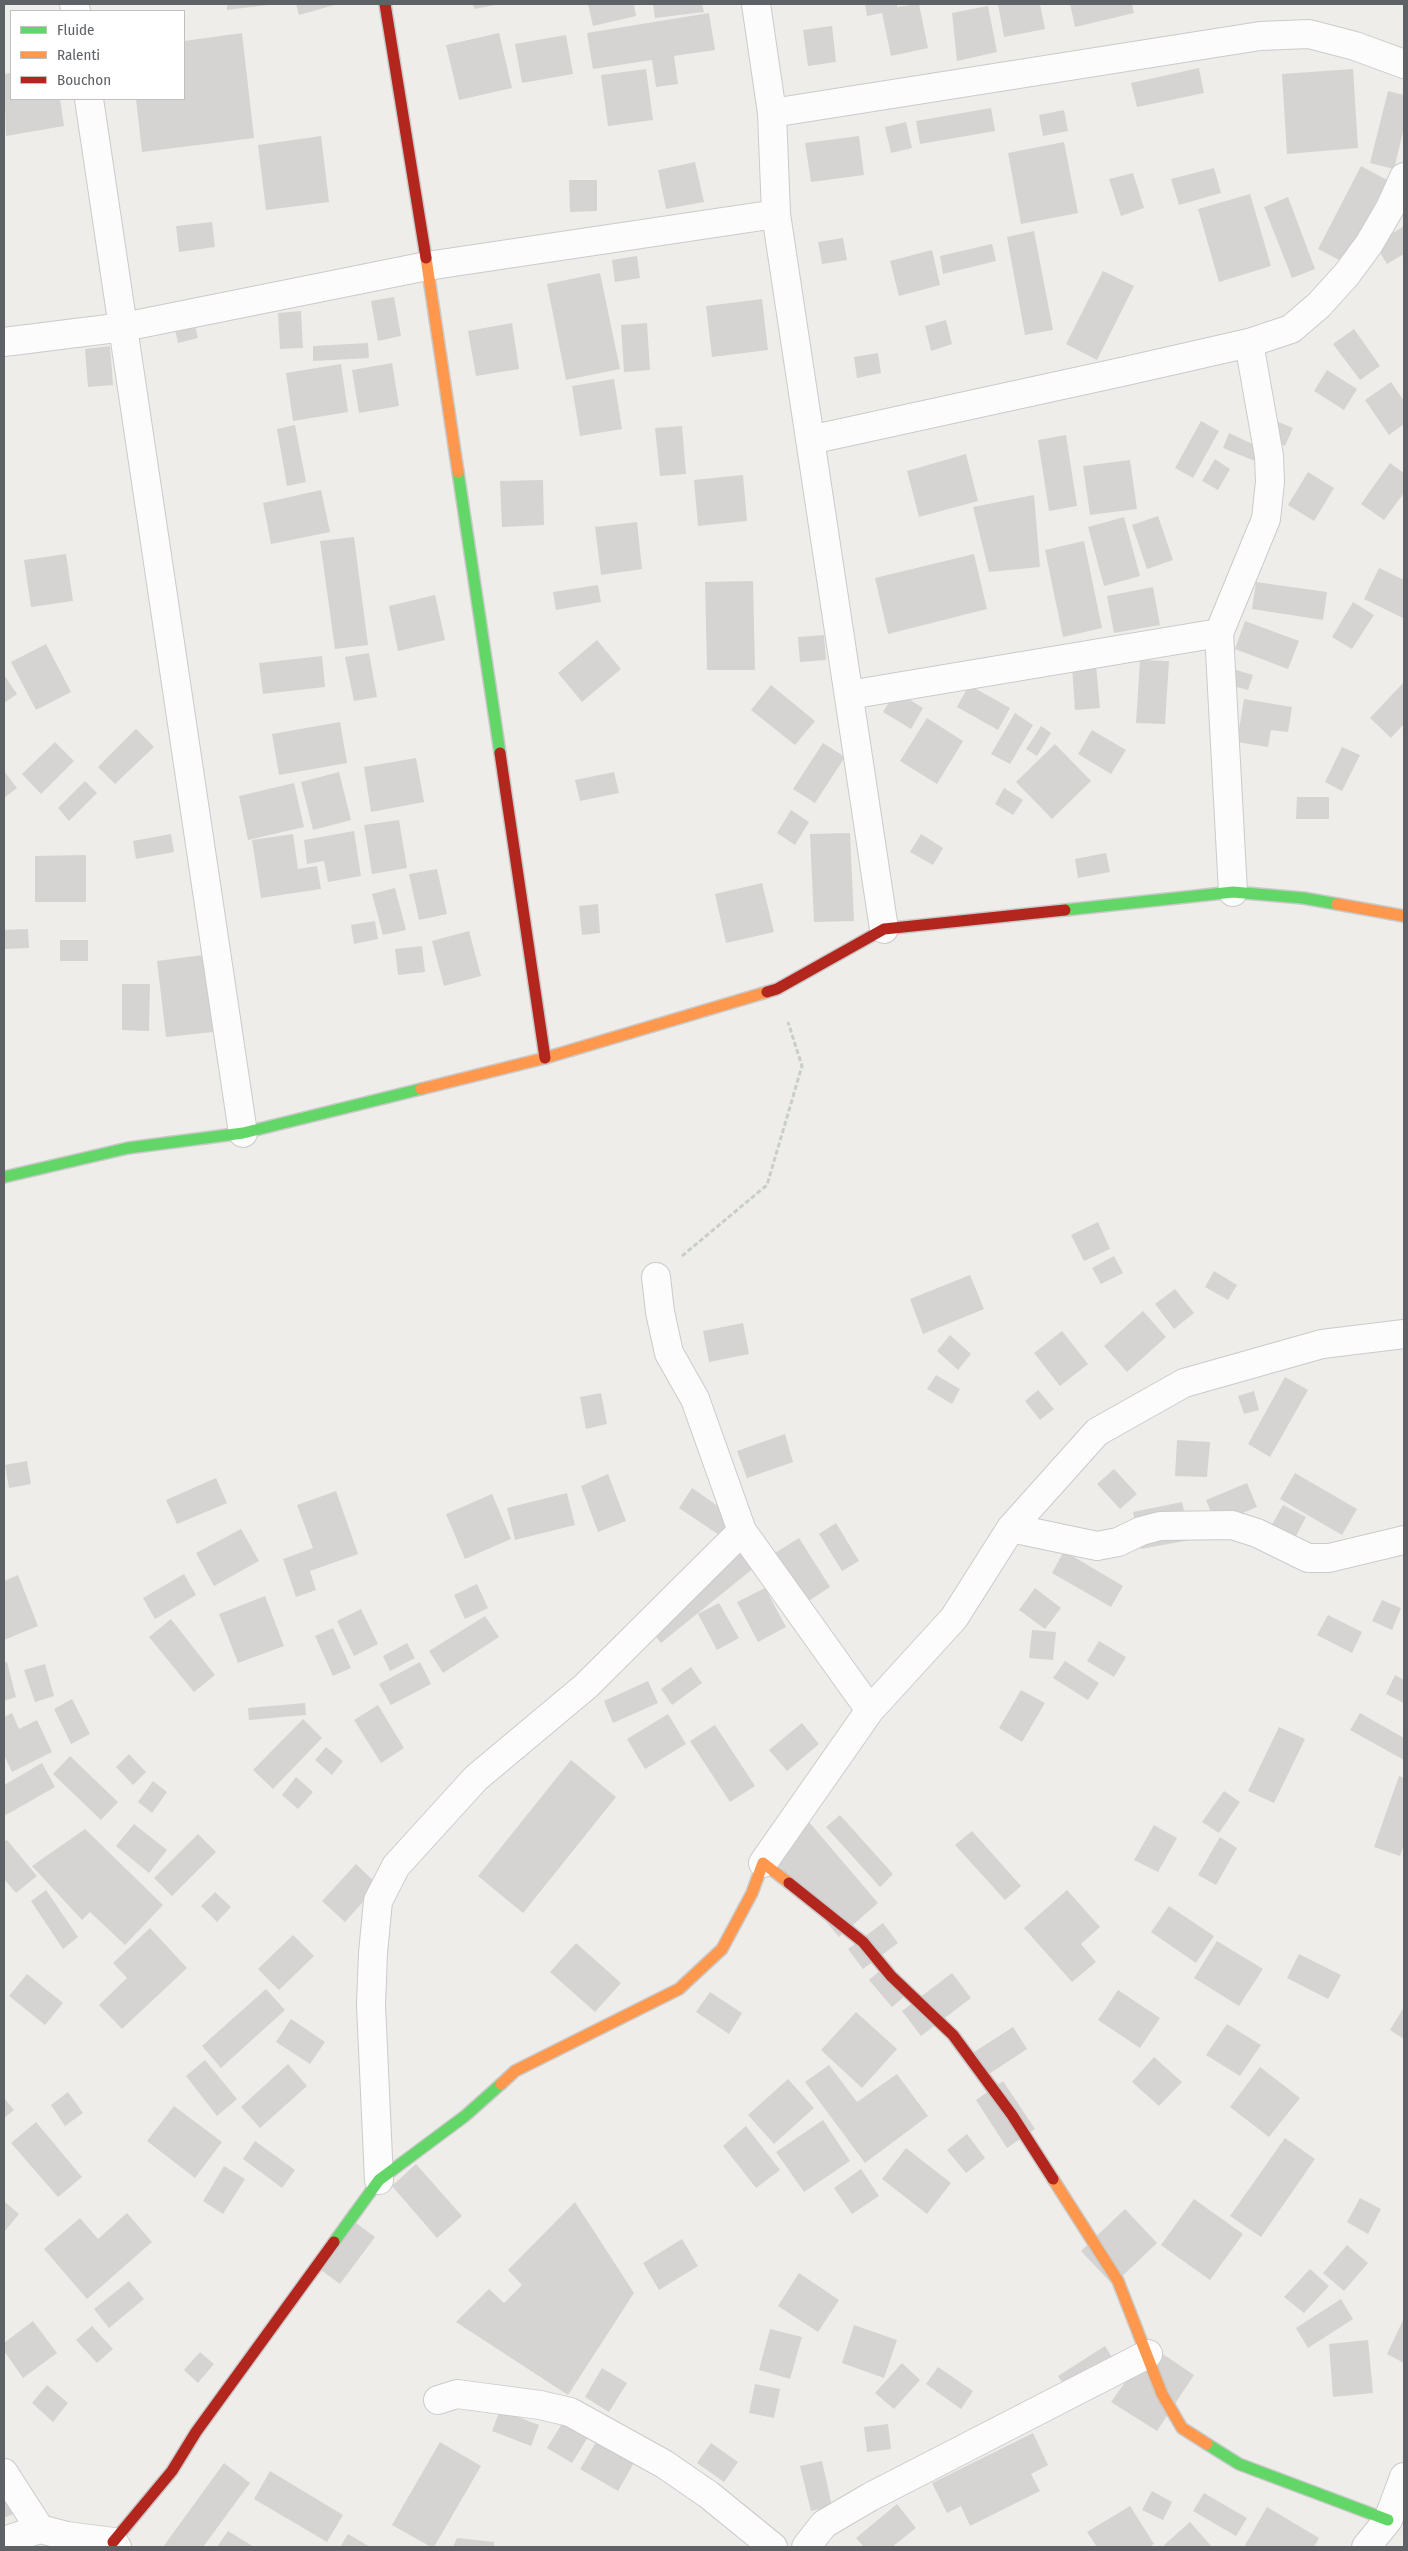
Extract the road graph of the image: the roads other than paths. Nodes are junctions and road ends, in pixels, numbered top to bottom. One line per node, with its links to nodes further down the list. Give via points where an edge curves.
1 (385, 4): 8 (street)
2 (756, 4): 5 (street)
3 (1404, 64): 5 (street, via 1309,34 1260,36)
4 (89, 100): 9 (street)
5 (772, 113): 7 (street)
6 (1404, 177): 11 (street, via 1369,244 1319,305 1291,329)
7 (776, 214): 8 (street); 12 (street)
8 (427, 266): 9 (street); 18 (street)
9 (124, 327): 10 (street); 19 (street)
10 (4, 342)
11 (1249, 343): 12 (street); 13 (street, via 1269,456 1270,482 1266,519)
12 (810, 440): 14 (street)
13 (1219, 633): 14 (street); 15 (street)
14 (849, 695): 17 (street)
15 (1233, 892): 16 (street, via 1303,898); 17 (street)
16 (1404, 916)
17 (884, 929): 18 (street, via 777,988)
18 (545, 1058): 19 (street)
19 (243, 1133): 20 (street, via 128,1148)
20 (4, 1176)
21 (656, 1277): 24 (street, via 669,1353 695,1399)
22 (1404, 1334): 23 (street, via 1322,1344 1184,1383 1097,1432)
23 (1011, 1528): 25 (street, via 1097,1546 1118,1542 1140,1530 1160,1526 1232,1525 1257,1533 1308,1558 1328,1558); 26 (street, via 954,1618)
24 (742, 1531): 26 (street); 28 (street, via 586,1686 476,1778 396,1866 378,1901 373,1953 371,2005)
25 (1404, 1540)
26 (870, 1710): 27 (street)
27 (763, 1863): 28 (street, via 752,1893 722,1949 679,1989 515,2071 465,2116); 29 (street, via 863,1942 891,1976 952,2035 1012,2116 1118,2281)
28 (379, 2180): 36 (street)
29 (1148, 2354): 33 (street, via 1162,2394 1182,2428 1239,2464); 38 (street, via 870,2497 824,2524)
30 (438, 2400): 37 (street, via 457,2394 570,2412 664,2464 710,2495)
31 (4, 2473): 34 (street)
32 (1404, 2478): 33 (street)
33 (1388, 2520): 39 (street)
34 (40, 2528): 35 (street); 36 (street)
35 (4, 2541)
36 (115, 2545)
37 (773, 2547)
38 (806, 2547)
39 (1366, 2547)

